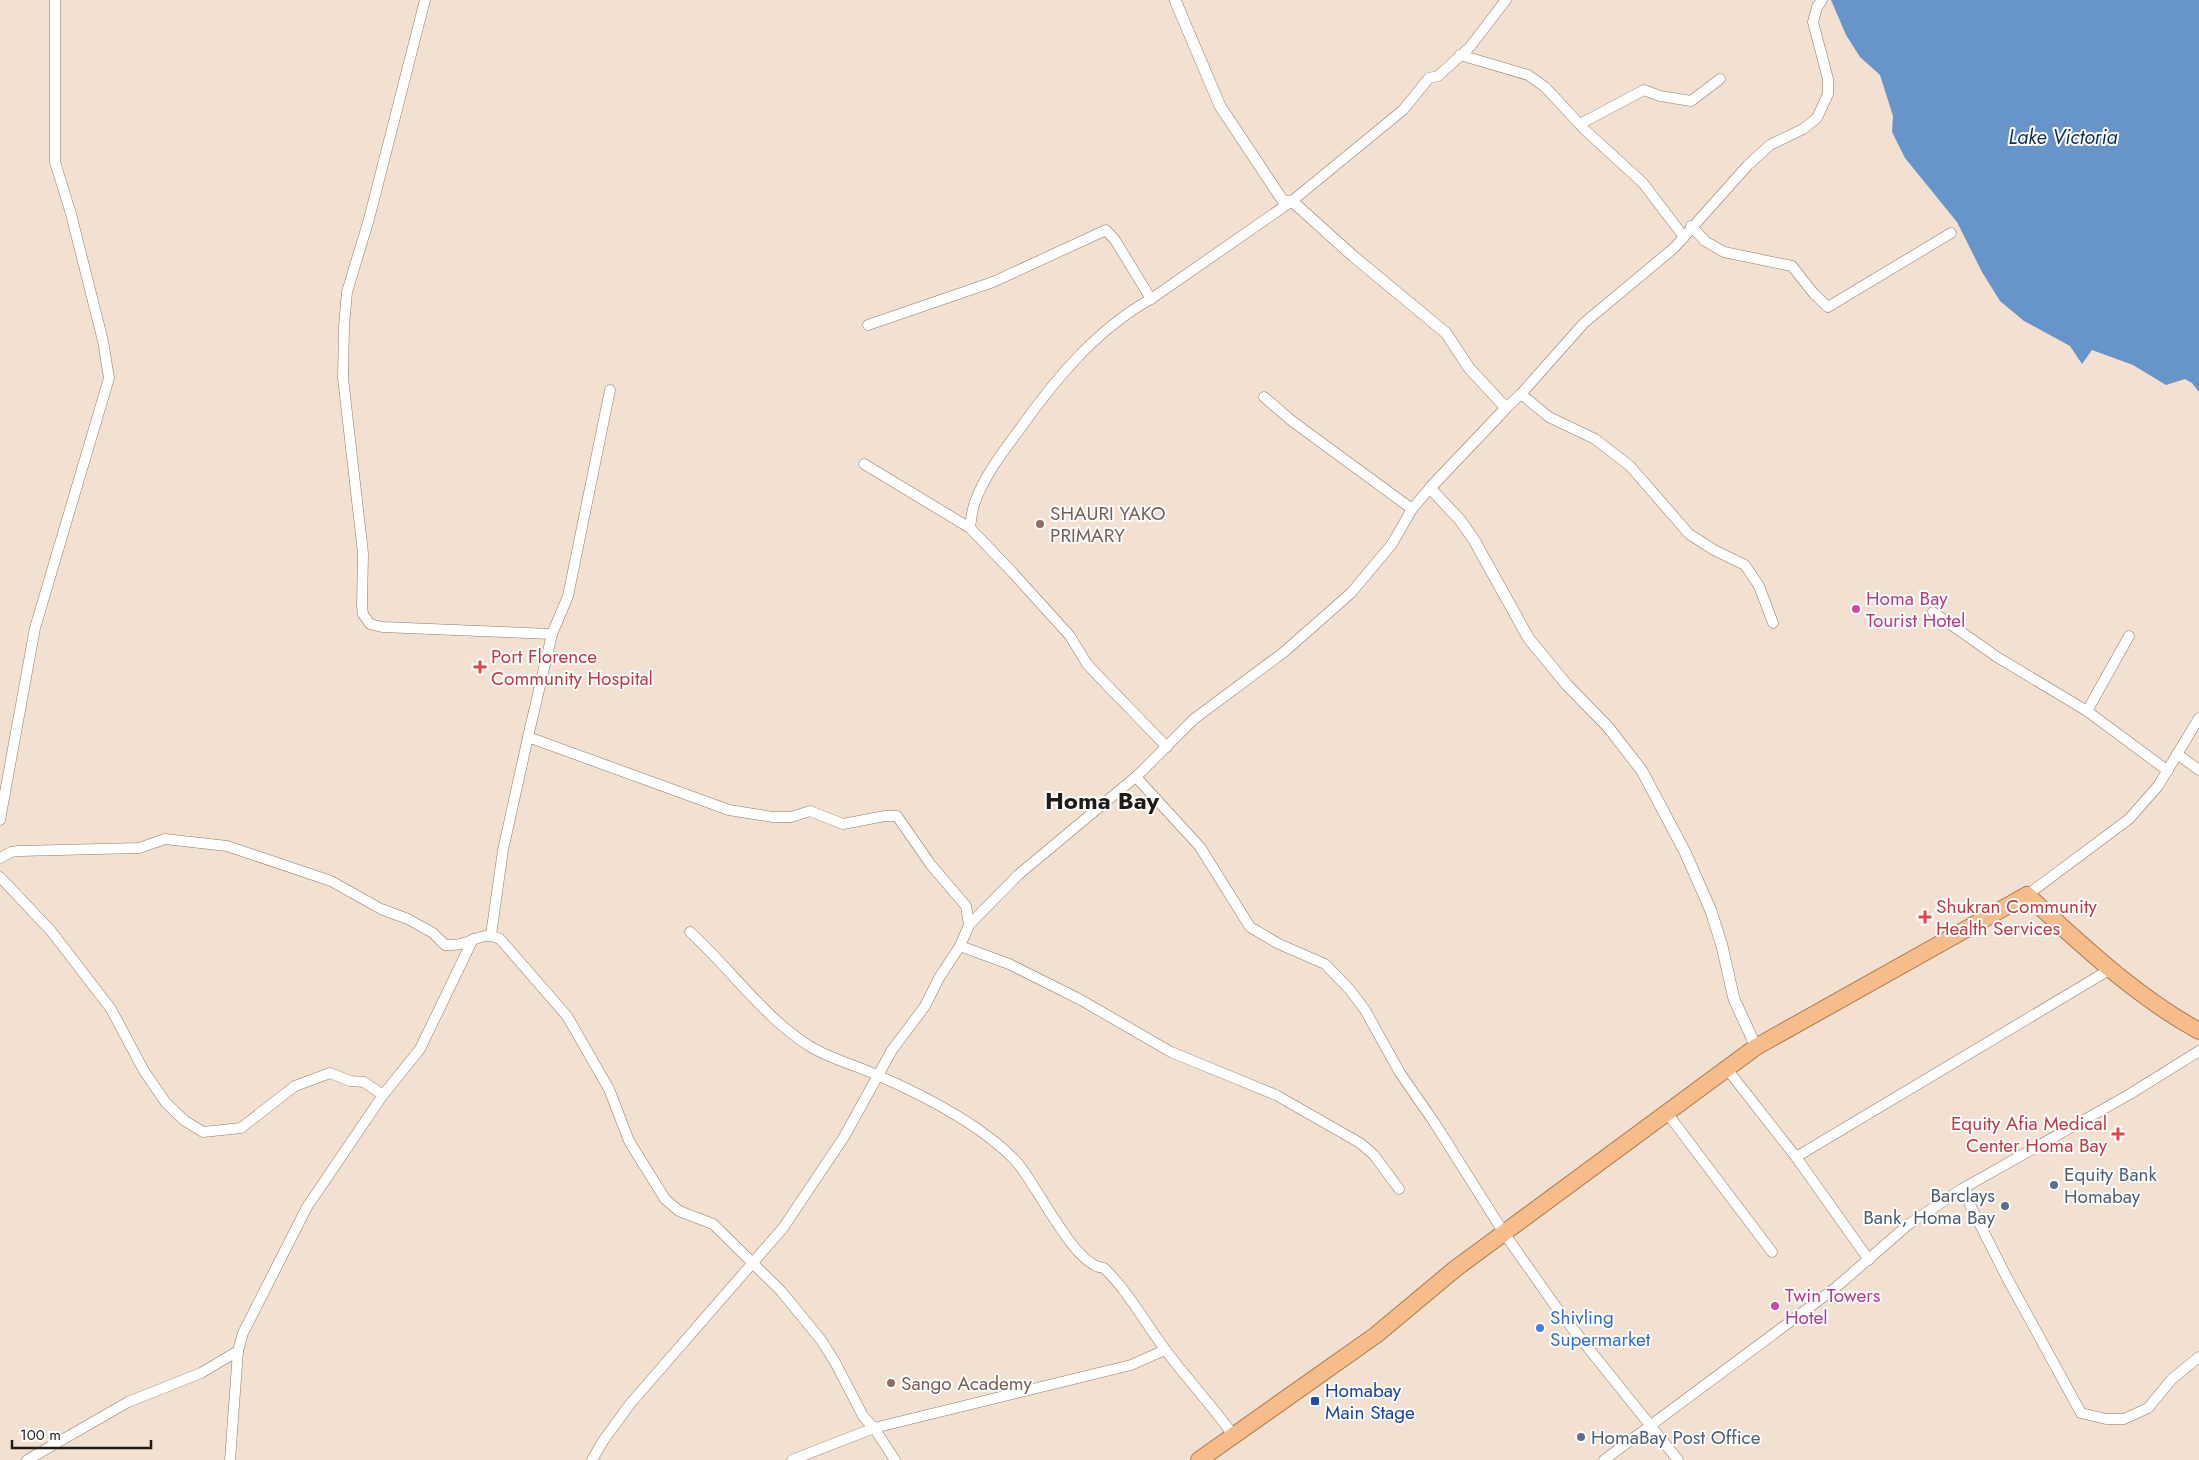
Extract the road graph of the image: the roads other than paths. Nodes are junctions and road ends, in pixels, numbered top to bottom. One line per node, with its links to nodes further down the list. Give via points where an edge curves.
1 (55, 0): 35 (street, via 55,162 101,332 109,378 35,628)
2 (424, 0): 25 (street, via 369,219 347,292 343,378 363,553 363,614 370,624 382,627)
3 (1175, 0): 9 (street, via 1220,106 1284,201)
4 (1506, 0): 6 (street)
5 (1822, 0): 10 (street, via 1813,22 1828,79 1828,94 1817,118 1803,129 1770,145)
6 (1460, 55): 8 (street, via 1528,75 1545,87); 9 (street, via 1438,76 1429,78 1403,110)
7 (1720, 78): 8 (street, via 1691,101 1644,90)
8 (1580, 124): 12 (street, via 1643,182)
9 (1292, 201): 13 (street); 18 (street, via 1446,333 1469,368)
10 (1691, 226): 11 (street, via 1705,241 1724,252 1792,266 1828,307); 12 (street)
11 (1951, 233)
12 (1684, 237): 16 (street, via 1584,323)
13 (1151, 299): 14 (street, via 1106,230 992,282); 22 (street, via 1133,309 1094,341 1045,395 998,459 975,502)
14 (868, 325)
15 (610, 390): 25 (street, via 568,596)
16 (1521, 394): 18 (street); 24 (street, via 1549,417 1595,439 1630,466 1689,534 1745,565 1759,586)
17 (1264, 397): 21 (street)
18 (1506, 408): 20 (street)
19 (864, 464): 22 (street)
20 (1430, 488): 21 (street); 46 (street, via 1474,540 1529,639 1608,727 1642,771 1685,852 1711,911 1734,999)
21 (1412, 509): 30 (street, via 1392,544 1351,593 1284,652 1194,720)
22 (970, 528): 30 (street, via 1070,636 1087,664)
23 (1933, 612): 27 (street, via 1997,657)
24 (1773, 623)
25 (552, 634): 29 (street)
26 (2129, 636): 27 (street)
27 (2087, 711): 33 (street)
28 (2199, 718): 31 (street)
29 (528, 737): 39 (street, via 729,810 773,817 791,817 810,811 843,824 897,816 931,865 966,906); 41 (street, via 503,850)
30 (1167, 747): 34 (street)
31 (2177, 754): 32 (street); 33 (street)
32 (2199, 770)
33 (2168, 771): 38 (street, via 2129,819)
34 (1138, 775): 39 (street, via 1018,875); 55 (street, via 1136,777 1200,847 1250,927 1325,964 1366,1010 1400,1073)
35 (0, 820)
36 (0, 858): 42 (street, via 11,852 139,848 165,839 227,846 331,880 381,909 433,932 445,945 462,944)
37 (0, 877): 50 (street, via 51,931 111,1009 144,1071 166,1103 203,1132 241,1128 294,1086 330,1073 350,1081 364,1082)
38 (2028, 895): 44 (highway); 46 (highway)
39 (969, 925): 43 (street)
40 (690, 932): 49 (street, via 786,1030 825,1054)
41 (491, 934): 42 (street); 58 (street, via 517,957 567,1016 609,1089 629,1141 665,1199 679,1211 713,1224)
42 (473, 939): 50 (street, via 420,1049)
43 (960, 946): 49 (street, via 925,1006); 53 (street, via 1009,964 1081,1000 1171,1052 1276,1095 1360,1143 1380,1162)
44 (2110, 970): 45 (highway, via 2143,996); 52 (street)
45 (2199, 1031)
46 (1756, 1047): 48 (highway)
47 (2199, 1051): 54 (street)
48 (1727, 1069): 51 (highway); 52 (street)
49 (877, 1075): 58 (street, via 844,1137 783,1228); 59 (street, via 950,1112 1014,1160 1029,1176 1076,1251 1095,1268 1104,1268 1120,1285)
50 (383, 1094): 60 (street, via 307,1207 243,1333)
51 (1667, 1113): 55 (highway); 56 (street)
52 (1796, 1157): 57 (street)
53 (1399, 1189)
54 (1962, 1189): 57 (street, via 1909,1224); 61 (street, via 2081,1413 2124,1419 2148,1408 2172,1379)
55 (1504, 1233): 62 (street, via 1561,1314); 64 (highway, via 1376,1335)
56 (1772, 1252)
57 (1869, 1260): 62 (street)
58 (754, 1264): 63 (street, via 821,1340 863,1416); 67 (street, via 630,1404)
59 (1165, 1350): 63 (street, via 1131,1365); 64 (street)
60 (238, 1352): 65 (street, via 201,1374 128,1402); 66 (street)
61 (2199, 1357)
62 (1650, 1426): 71 (street); 72 (street)
63 (874, 1428): 68 (street); 69 (street)
64 (1234, 1436): 70 (highway)
65 (27, 1460)
66 (230, 1460)
67 (592, 1460)
68 (792, 1460)
69 (895, 1460)
70 (1199, 1460)
71 (1604, 1460)
72 (1678, 1460)

